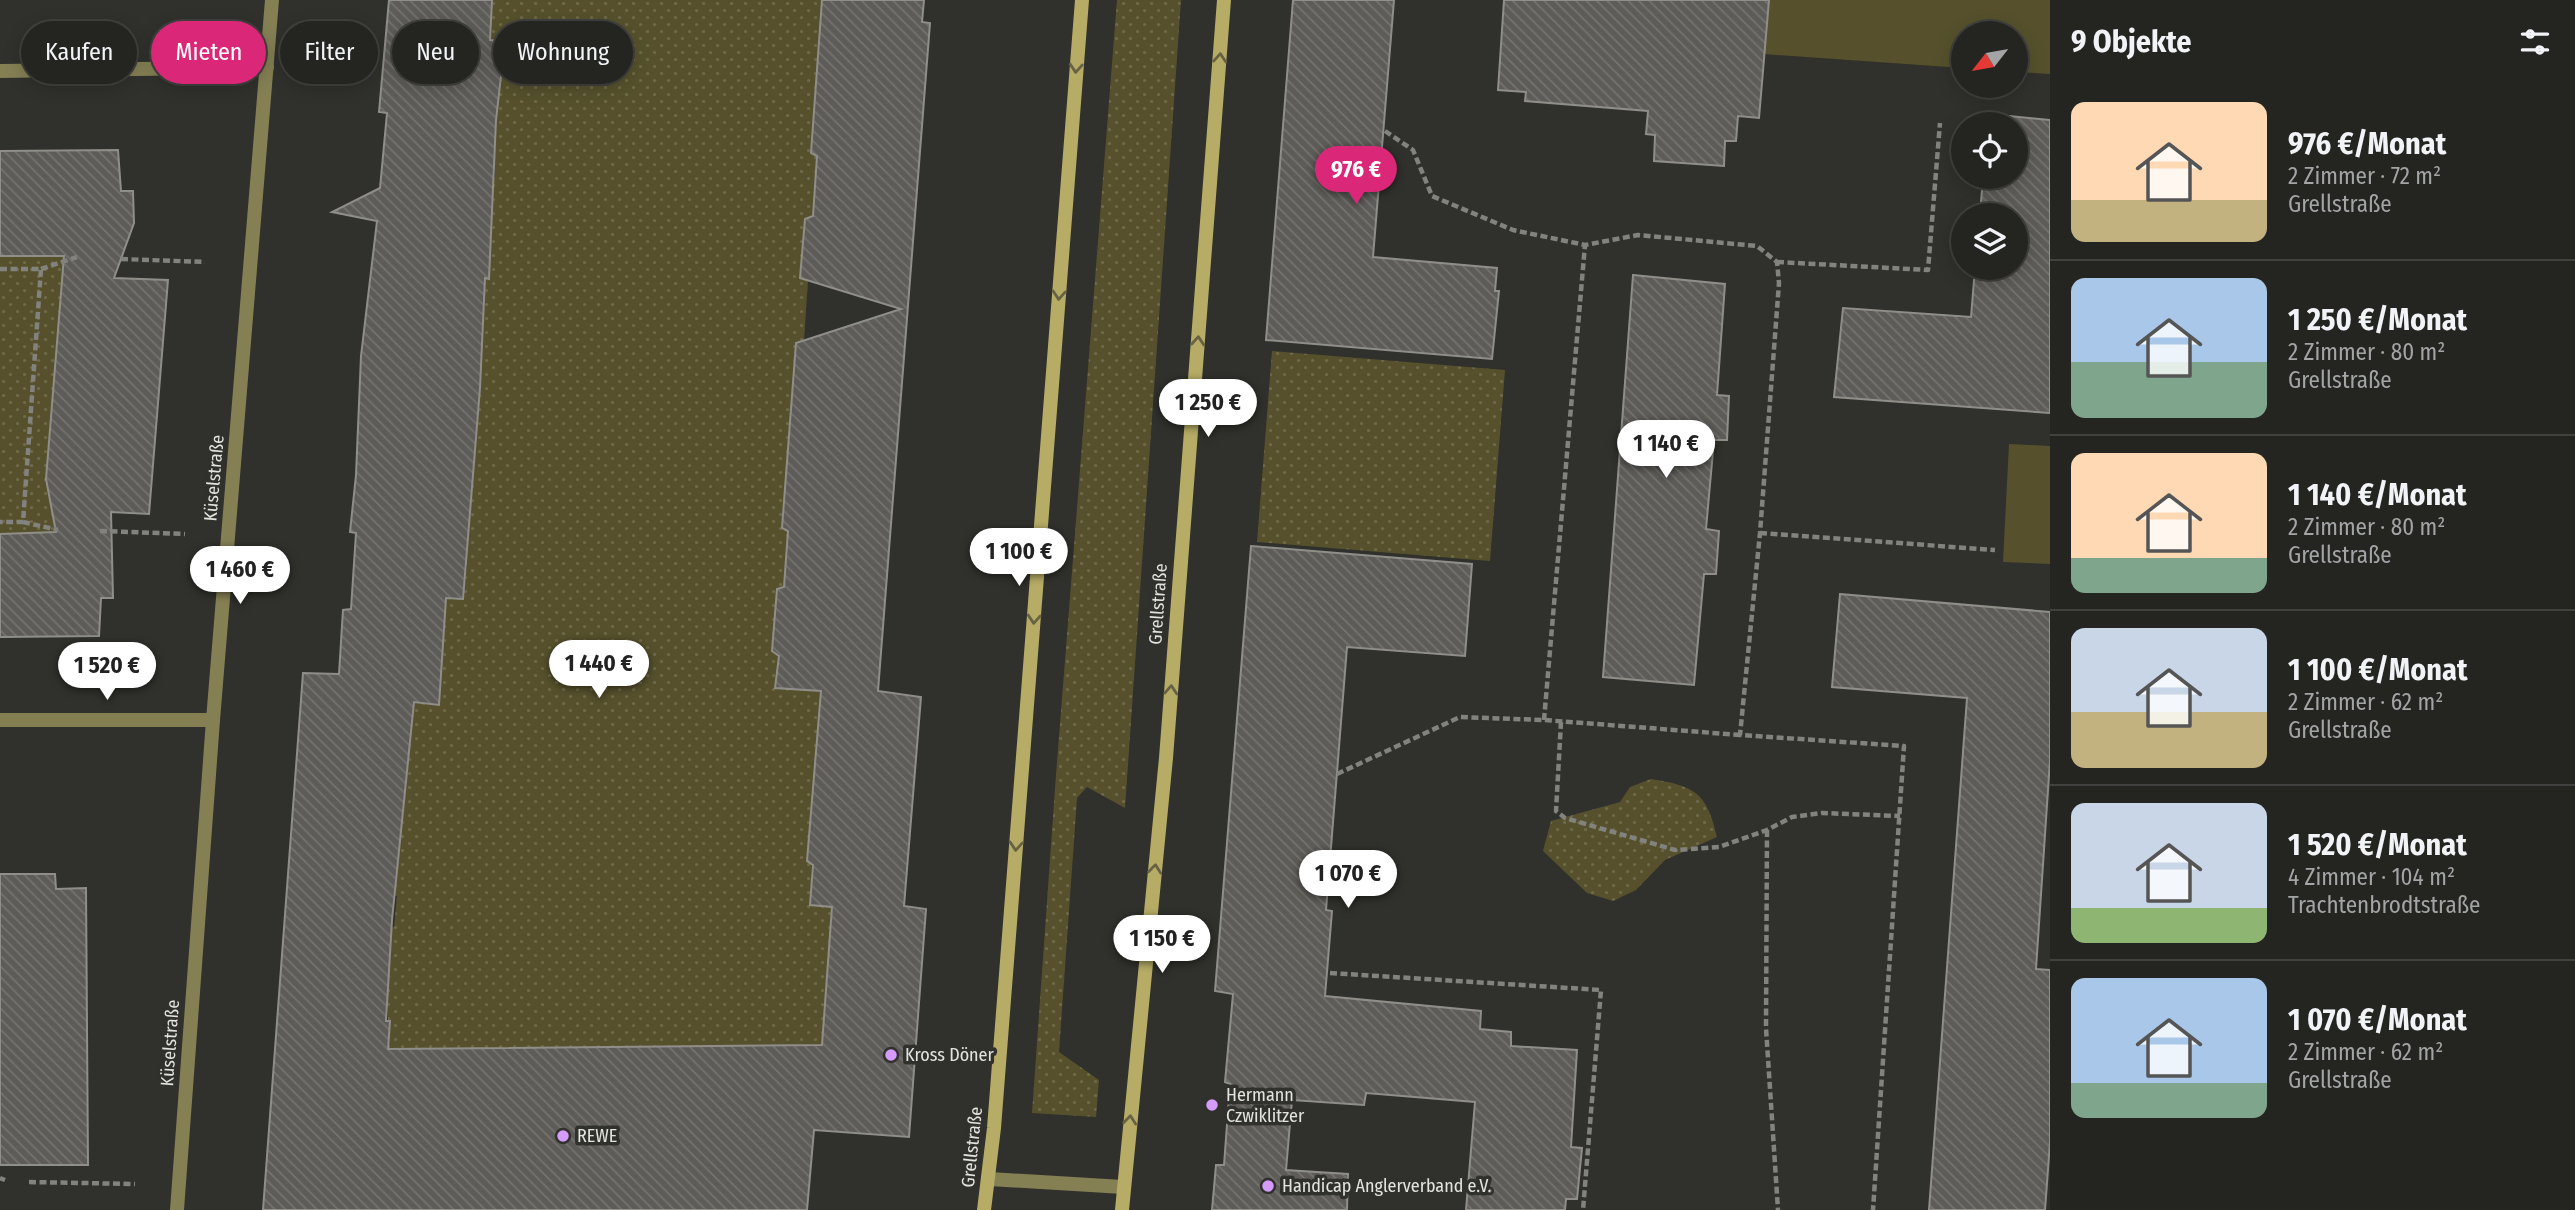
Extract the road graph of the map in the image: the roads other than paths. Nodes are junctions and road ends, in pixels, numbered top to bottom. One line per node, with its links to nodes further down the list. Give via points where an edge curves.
1 (272, 0): 4 (street, Küselstraße)
2 (1082, 0): 8 (street, Grellstraße, one-way to 8)
3 (1224, 0): 9 (street, Grellstraße, one-way to 3, via 1166,758)
4 (267, 68): 5 (street); 7 (street, Küselstraße)
5 (0, 71)
6 (0, 720): 7 (street)
7 (213, 720): 10 (street, Küselstraße)
8 (989, 1179): 9 (street); 11 (street, Grellstraße)
9 (1123, 1187): 12 (street, Grellstraße)
10 (177, 1210)
11 (984, 1210)
12 (1122, 1210)

